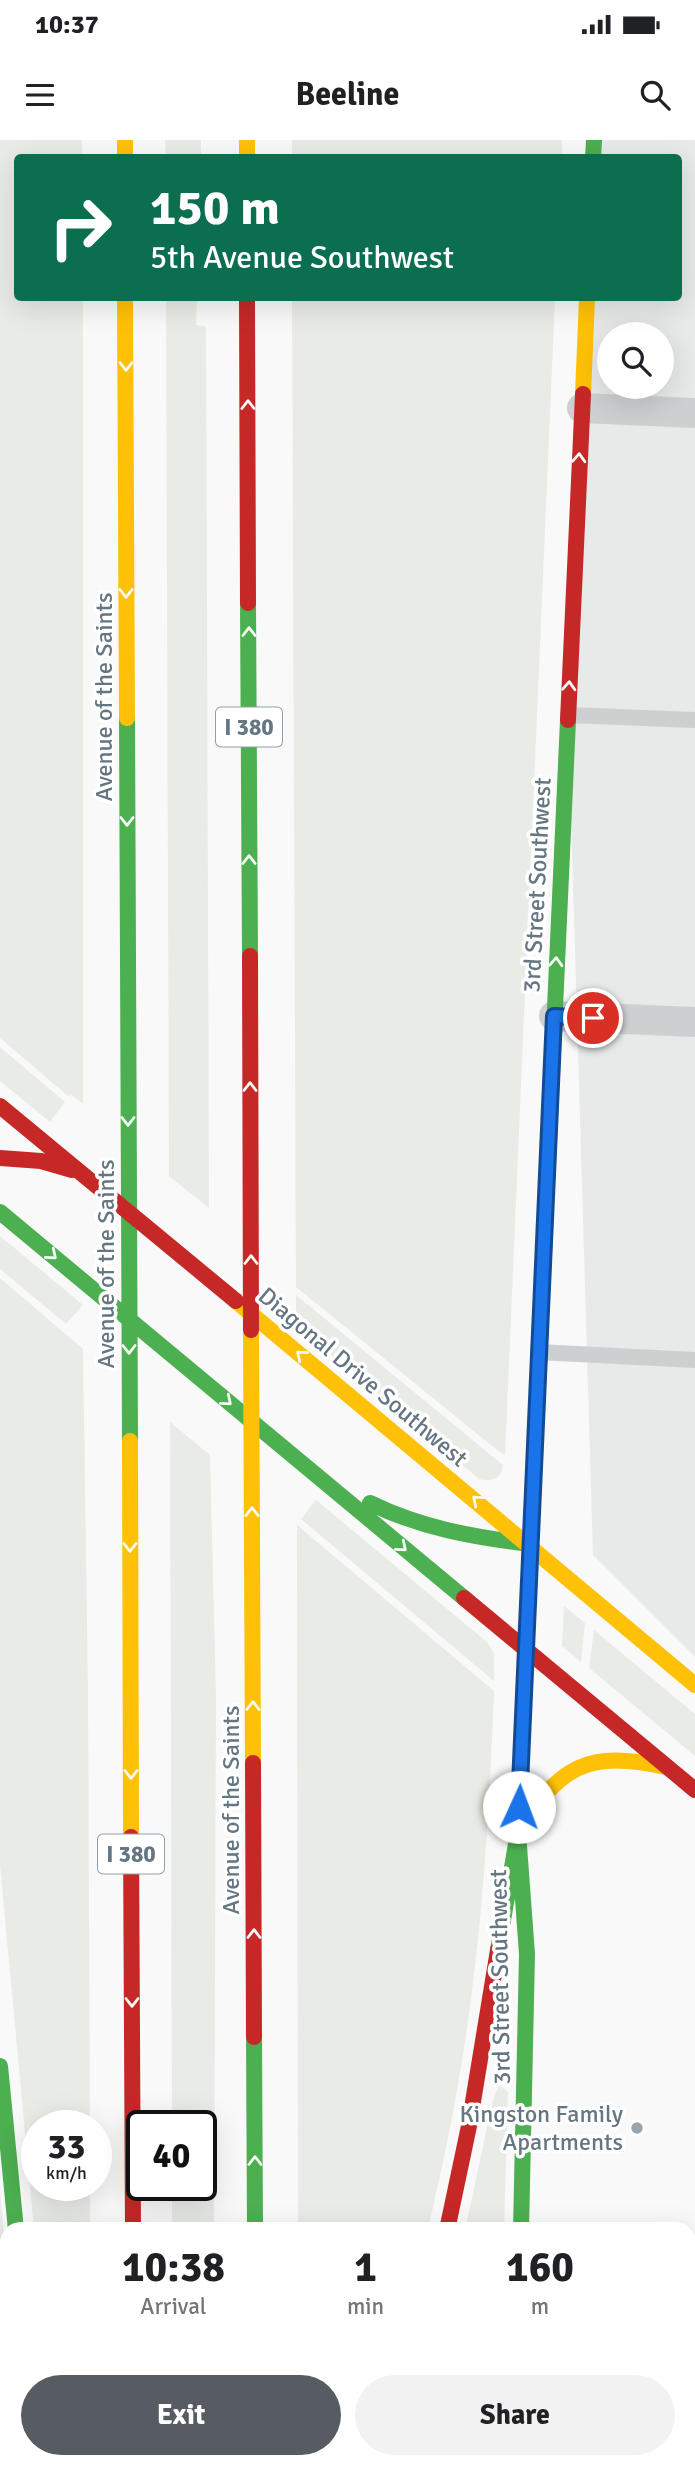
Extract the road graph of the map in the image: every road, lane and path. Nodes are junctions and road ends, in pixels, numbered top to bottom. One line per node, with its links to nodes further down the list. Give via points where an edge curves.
1 (125, 301): 25 (main road, Avenue of the Saints / I 380, one-way to 25)
2 (247, 301): 26 (main road, Avenue of the Saints / I 380, one-way to 2)
3 (587, 301): 4 (main road, 3rd Street Southwest)
4 (582, 408): 5 (street); 6 (main road, 3rd Street Southwest, one-way to 4)
5 (695, 413)
6 (568, 715): 7 (lane); 8 (main road, 3rd Street Southwest, one-way to 6)
7 (695, 720)
8 (554, 1016): 9 (street); 14 (main road, 3rd Street Southwest)
9 (695, 1022)
10 (0, 1106): 12 (main road, Diagonal Drive Southwest)
11 (0, 1158): 12 (main road, via 41,1161)
12 (81, 1172): 17 (main road, Diagonal Drive Southwest, one-way to 12)
13 (0, 1212): 16 (main road, one-way to 16)
14 (538, 1352): 15 (lane); 17 (main road, 3rd Street Southwest)
15 (695, 1360)
16 (316, 1475): 17 (main road, via 423,1527); 18 (main road, one-way to 18)
17 (529, 1544): 18 (main road, 3rd Street Southwest); 19 (main road, Diagonal Drive Southwest)
18 (524, 1649): 20 (main road); 22 (main road, 3rd Street Southwest)
19 (695, 1685)
20 (668, 1768): 21 (main road); 22 (main road, via 623,1759 580,1766 555,1781)
21 (695, 1790)
22 (518, 1832): 27 (main road); 28 (main road, 3rd Street Southwest, via 527,1954)
23 (0, 2066): 24 (main road)
24 (15, 2222)
25 (133, 2222)
26 (255, 2222)
27 (449, 2222)
28 (521, 2222)

